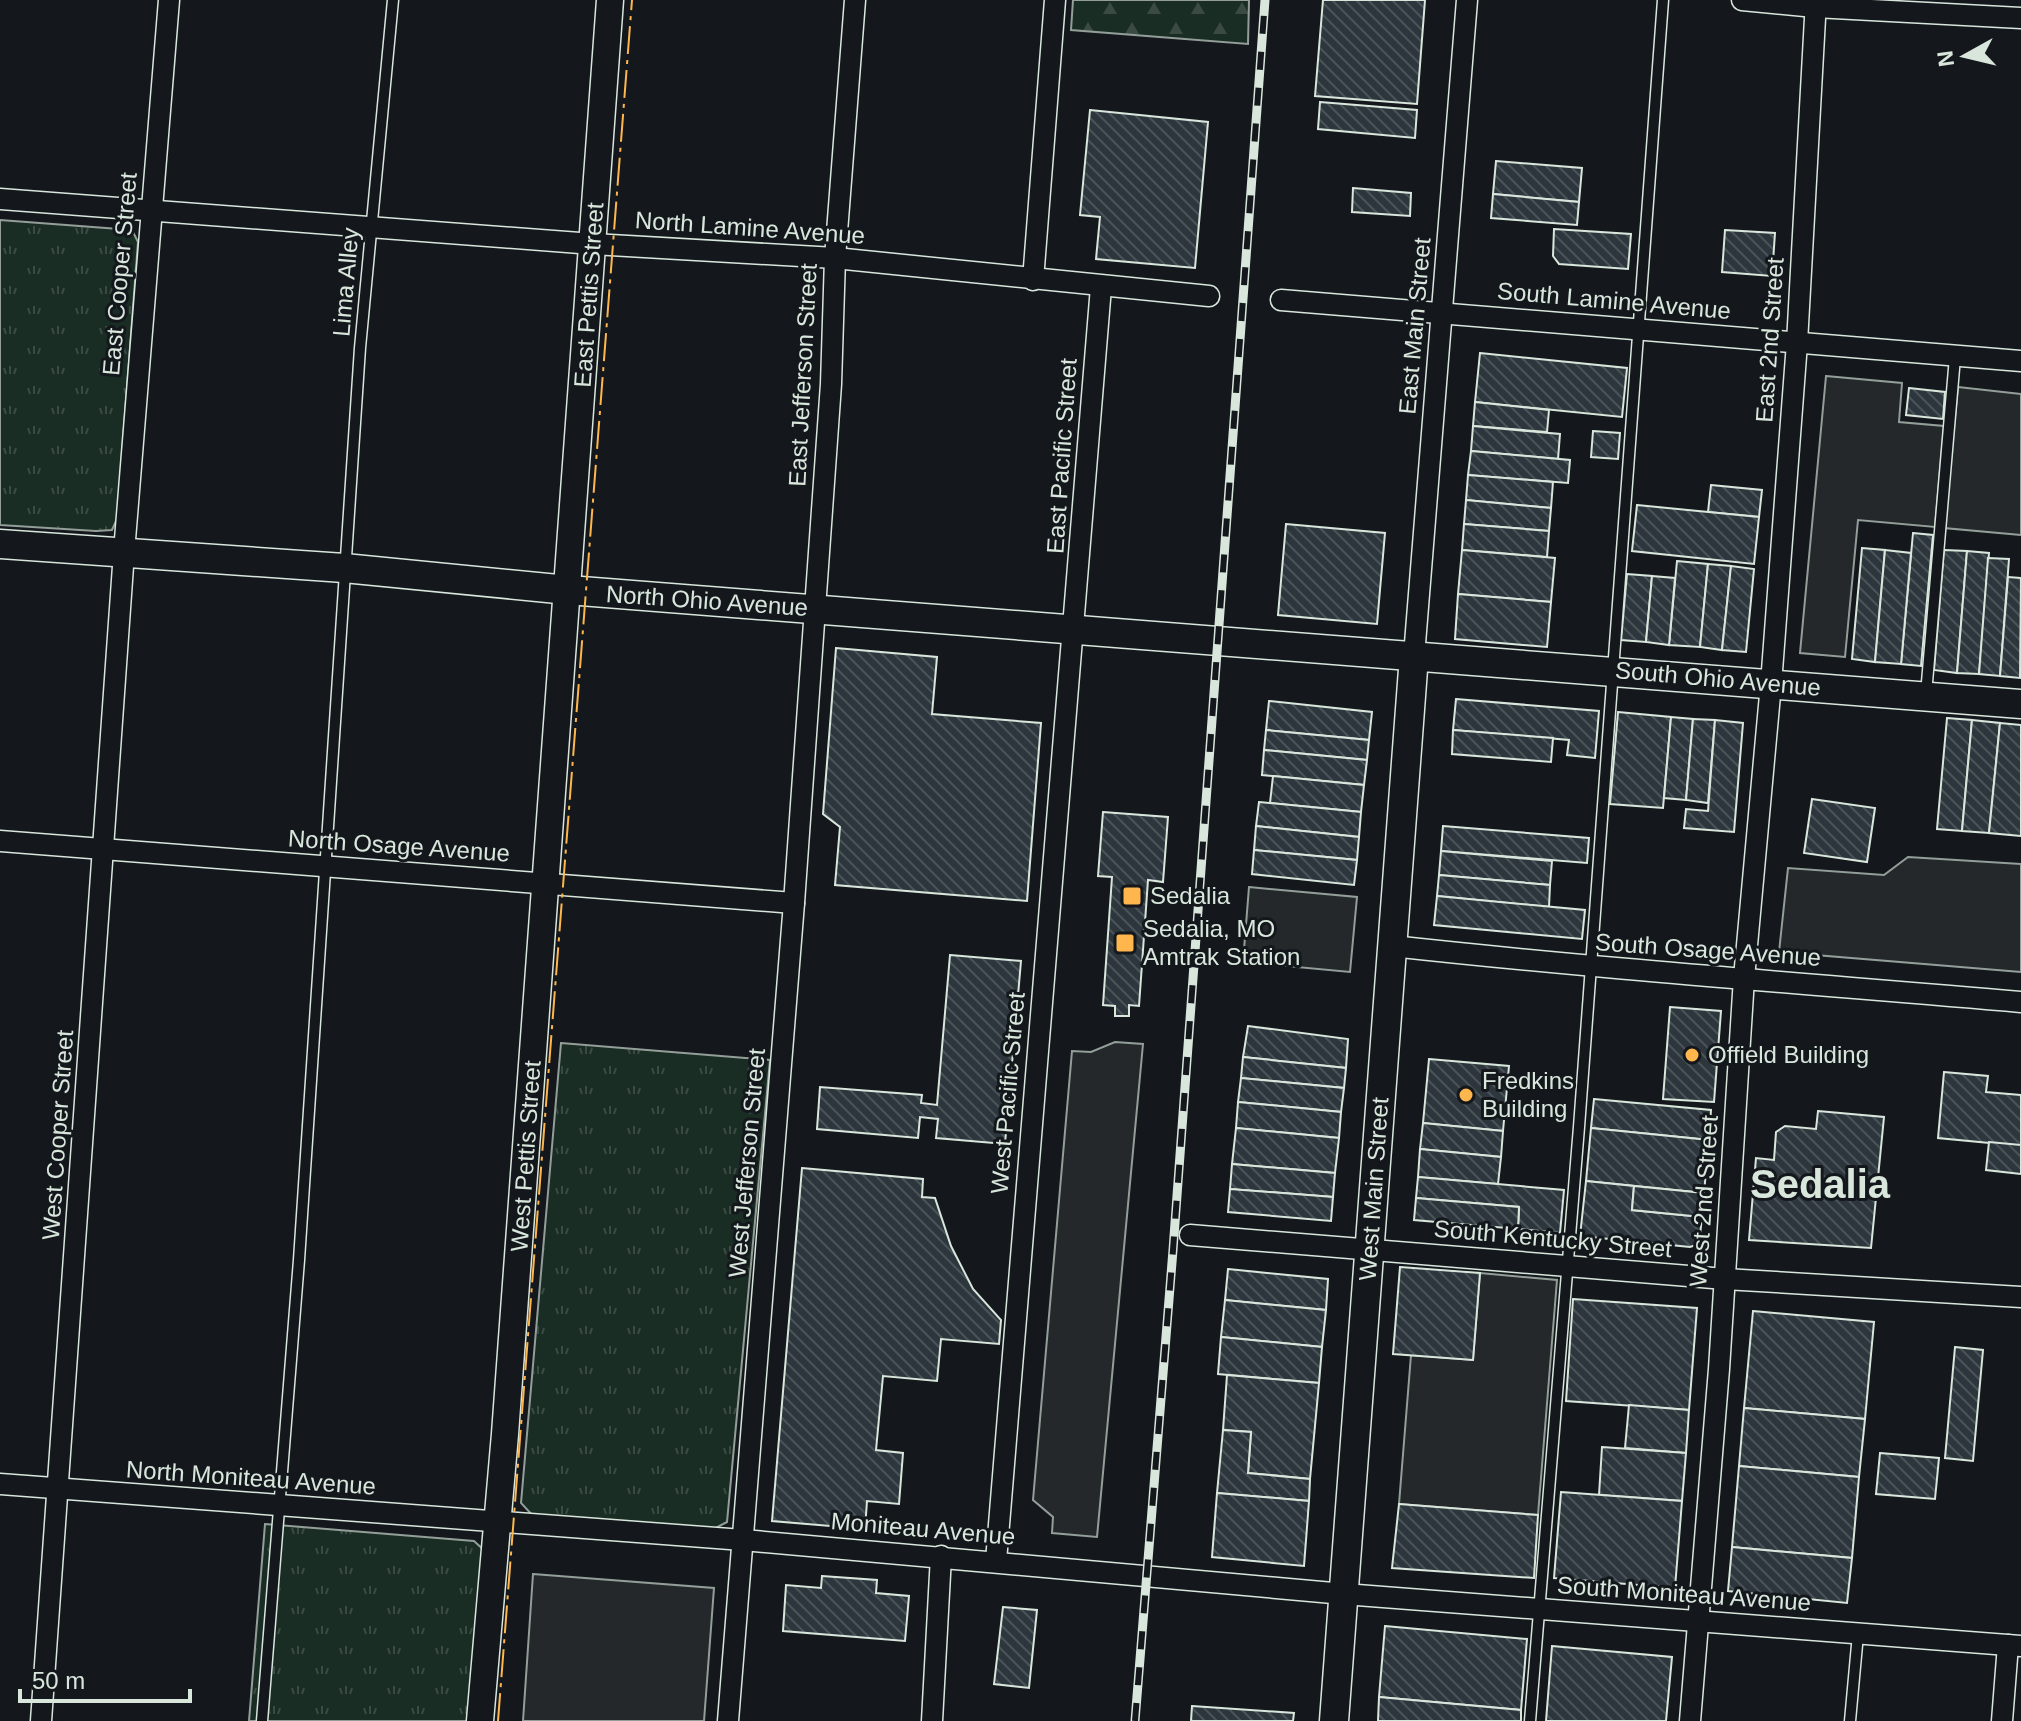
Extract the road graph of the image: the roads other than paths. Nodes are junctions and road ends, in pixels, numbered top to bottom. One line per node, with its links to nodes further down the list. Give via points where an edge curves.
1 (169, 0): 12 (street, East Cooper Street)
2 (393, 0): 13 (lane, Lima Alley)
3 (610, 0): 14 (street, East Pettis Street)
4 (855, 0): 15 (street, East Jefferson Street)
5 (1055, 0): 16 (street)
6 (1467, 0): 20 (street, East Main Street)
7 (1663, 0): 21 (lane)
8 (1742, 0): 9 (street)
9 (1816, 3): 10 (street); 22 (street, East 2nd Street)
10 (2021, 18)
11 (0, 199): 12 (street, North Lamine Avenue)
12 (152, 210): 13 (street, North Lamine Avenue); 26 (street, East Cooper Street)
13 (371, 226): 14 (street, North Lamine Avenue); 27 (lane, Lima Alley)
14 (593, 244): 15 (street, North Lamine Avenue); 28 (street, East Pettis Street)
15 (835, 258): 16 (street, North Lamine Avenue); 29 (street, East Jefferson Street)
16 (1033, 280): 17 (street, North Lamine Avenue)
17 (1101, 287): 18 (street, North Lamine Avenue); 30 (street, East Pacific Street)
18 (1209, 296)
19 (1281, 300): 20 (street)
20 (1442, 313): 21 (street, South Lamine Avenue); 31 (street, East Main Street)
21 (1638, 330): 22 (street, South Lamine Avenue); 32 (lane)
22 (1797, 343): 23 (street, South Lamine Avenue); 33 (street, East 2nd Street)
23 (1955, 357): 24 (street, South Lamine Avenue); 34 (lane)
24 (2021, 361)
25 (0, 544): 26 (main road, North Ohio Avenue)
26 (124, 552): 27 (main road, North Ohio Avenue); 37 (street, West Cooper Street)
27 (344, 568): 28 (main road, North Ohio Avenue); 38 (lane, Lima Alley)
28 (568, 590): 29 (main road, North Ohio Avenue); 39 (street, West Pettis Street)
29 (815, 609): 30 (main road, North Ohio Avenue); 40 (street, West Jefferson Street)
30 (1074, 630): 31 (main road, North Ohio Avenue); 56 (street, West Pacific Street)
31 (1414, 656): 32 (main road, South Ohio Avenue); 41 (main road, West Main Street)
32 (1613, 671): 33 (main road, South Ohio Avenue); 42 (lane)
33 (1771, 684): 34 (main road, South Ohio Avenue); 43 (street, West 2nd Street)
34 (1925, 696): 35 (main road, South Ohio Avenue)
35 (2021, 704)
36 (0, 841): 37 (street, North Osage Avenue)
37 (103, 849): 38 (street, North Osage Avenue); 51 (street, West Cooper Street)
38 (323, 867): 39 (street, North Osage Avenue); 52 (lane, Lima Alley)
39 (547, 884): 40 (street, North Osage Avenue); 53 (street, West Pettis Street)
40 (794, 903): 54 (street, West Jefferson Street)
41 (1392, 946): 42 (street, South Osage Avenue); 46 (main road, West Main Street)
42 (1591, 967): 43 (street, South Osage Avenue); 47 (lane)
43 (1744, 978): 44 (street, South Osage Avenue); 48 (street, West 2nd Street)
44 (2021, 1002)
45 (1190, 1235): 46 (street, South Kentucky Street)
46 (1369, 1250): 47 (street, South Kentucky Street); 57 (main road, West Main Street)
47 (1567, 1266): 48 (street, South Kentucky Street); 58 (lane)
48 (1725, 1279): 49 (street, South Kentucky Street); 59 (street, West 2nd Street)
49 (2021, 1297)
50 (0, 1484): 51 (street, North Moniteau Avenue)
51 (58, 1489): 52 (street, North Moniteau Avenue); 62 (street, West Cooper Street)
52 (279, 1506): 53 (street, North Moniteau Avenue); 63 (lane, Lima Alley)
53 (497, 1523): 54 (street, Moniteau Avenue); 64 (street, West Pettis Street)
54 (743, 1540): 55 (street, Moniteau Avenue); 65 (street, West Jefferson Street)
55 (941, 1556): 56 (street, Moniteau Avenue); 66 (street)
56 (996, 1561): 57 (street, Moniteau Avenue)
57 (1344, 1594): 58 (street, South Moniteau Avenue); 67 (main road, West Main Street)
58 (1539, 1609): 59 (street, South Moniteau Avenue); 68 (lane)
59 (1698, 1621): 60 (street, South Moniteau Avenue); 69 (street, West 2nd Street)
60 (1858, 1634): 61 (street, South Moniteau Avenue); 70 (lane)
61 (2014, 1646): 71 (street)
62 (41, 1721)
63 (262, 1721)
64 (480, 1721)
65 (728, 1721)
66 (932, 1721)
67 (1334, 1721)
68 (1530, 1721)
69 (1690, 1721)
70 (1850, 1721)
71 (2002, 1721)

